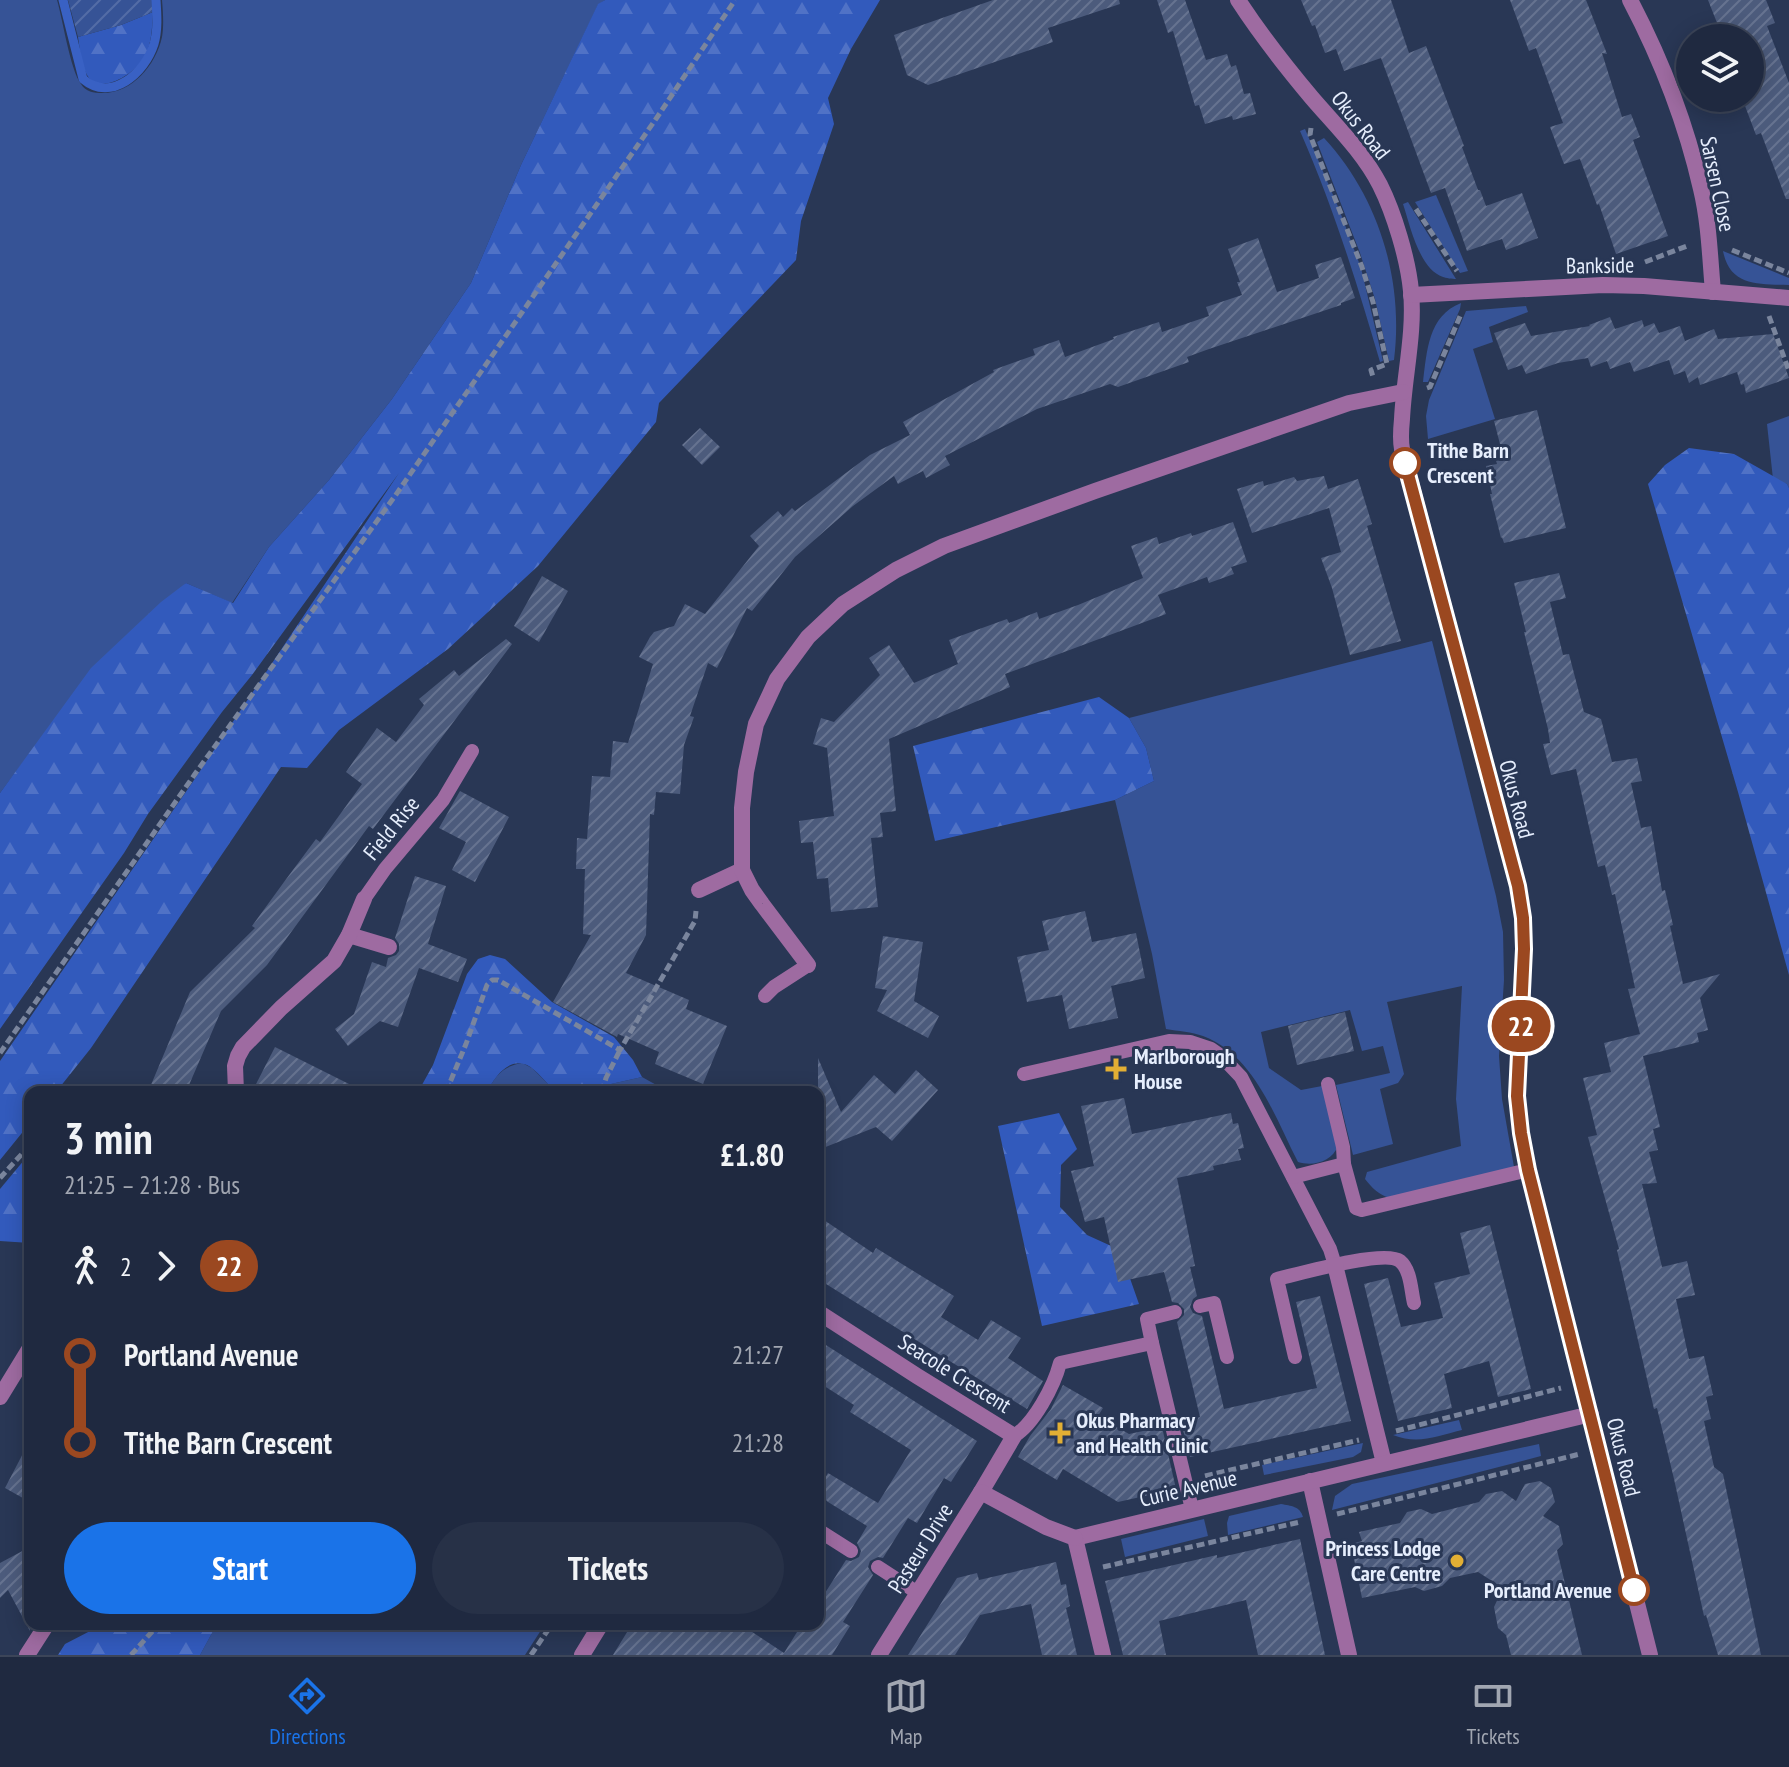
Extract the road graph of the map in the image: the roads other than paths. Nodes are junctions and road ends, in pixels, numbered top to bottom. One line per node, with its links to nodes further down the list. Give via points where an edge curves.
1 (1238, 0): 4 (street, Okus Road, via 1380,185 1395,223)
2 (1630, 0): 3 (street, Sarsen Close, via 1675,103 1701,190)
3 (1713, 292): 4 (street, Bankside, via 1623,286); 5 (street, Bankside)
4 (1411, 295): 6 (street, Okus Road)
5 (1789, 298)
6 (1403, 392): 8 (street, via 1349,403 944,546 843,604 808,637 777,679 756,724 742,808); 19 (street, Okus Road, via 1402,449 1518,886 1524,949 1517,1096)
7 (472, 751): 10 (lane, Field Rise, via 443,800)
8 (742, 870): 9 (street); 13 (street)
9 (699, 890)
10 (364, 899): 11 (street, Field Rise)
11 (349, 935): 12 (street); 17 (street, Field Rise, via 334,961 243,1047 235,1066)
12 (389, 947)
13 (808, 965): 14 (lane)
14 (765, 996)
15 (1024, 1074): 20 (lane, via 1158,1042 1201,1045 1241,1077)
16 (1328, 1084): 18 (lane)
17 (236, 1086)
18 (1344, 1164): 19 (lane, via 1356,1208 1362,1210); 20 (lane)
19 (1528, 1170): 31 (street, Okus Road)
20 (1293, 1177): 21 (lane)
21 (1335, 1265): 22 (lane, via 1380,1257 1401,1262); 28 (lane, via 1277,1279); 33 (street)
22 (1414, 1303)
23 (1200, 1306): 27 (lane, via 1214,1303)
24 (1175, 1312): 26 (lane, via 1147,1319)
25 (824, 1316): 32 (street, Seacole Crescent)
26 (1152, 1343): 32 (lane, via 1060,1363 1056,1380); 36 (lane)
27 (1227, 1357)
28 (1295, 1357)
29 (24, 1358): 30 (street)
30 (0, 1397)
31 (1591, 1414): 33 (street, Curie Avenue); 49 (street, Okus Road)
32 (1014, 1436): 35 (street, Seacole Crescent)
33 (1384, 1463): 34 (street, Curie Avenue)
34 (1310, 1481): 36 (street, Curie Avenue); 48 (street)
35 (981, 1492): 38 (street, Pasteur Drive); 41 (street, Pasteur Drive)
36 (1192, 1509): 38 (street, Curie Avenue)
37 (824, 1534): 39 (lane)
38 (1075, 1538): 47 (street)
39 (851, 1551)
40 (878, 1567): 41 (lane)
41 (918, 1593): 46 (street, Pasteur Drive)
42 (43, 1630): 44 (street)
43 (597, 1630): 45 (street)
44 (27, 1655)
45 (582, 1655)
46 (879, 1655)
47 (1103, 1655)
48 (1349, 1655)
49 (1650, 1655)

